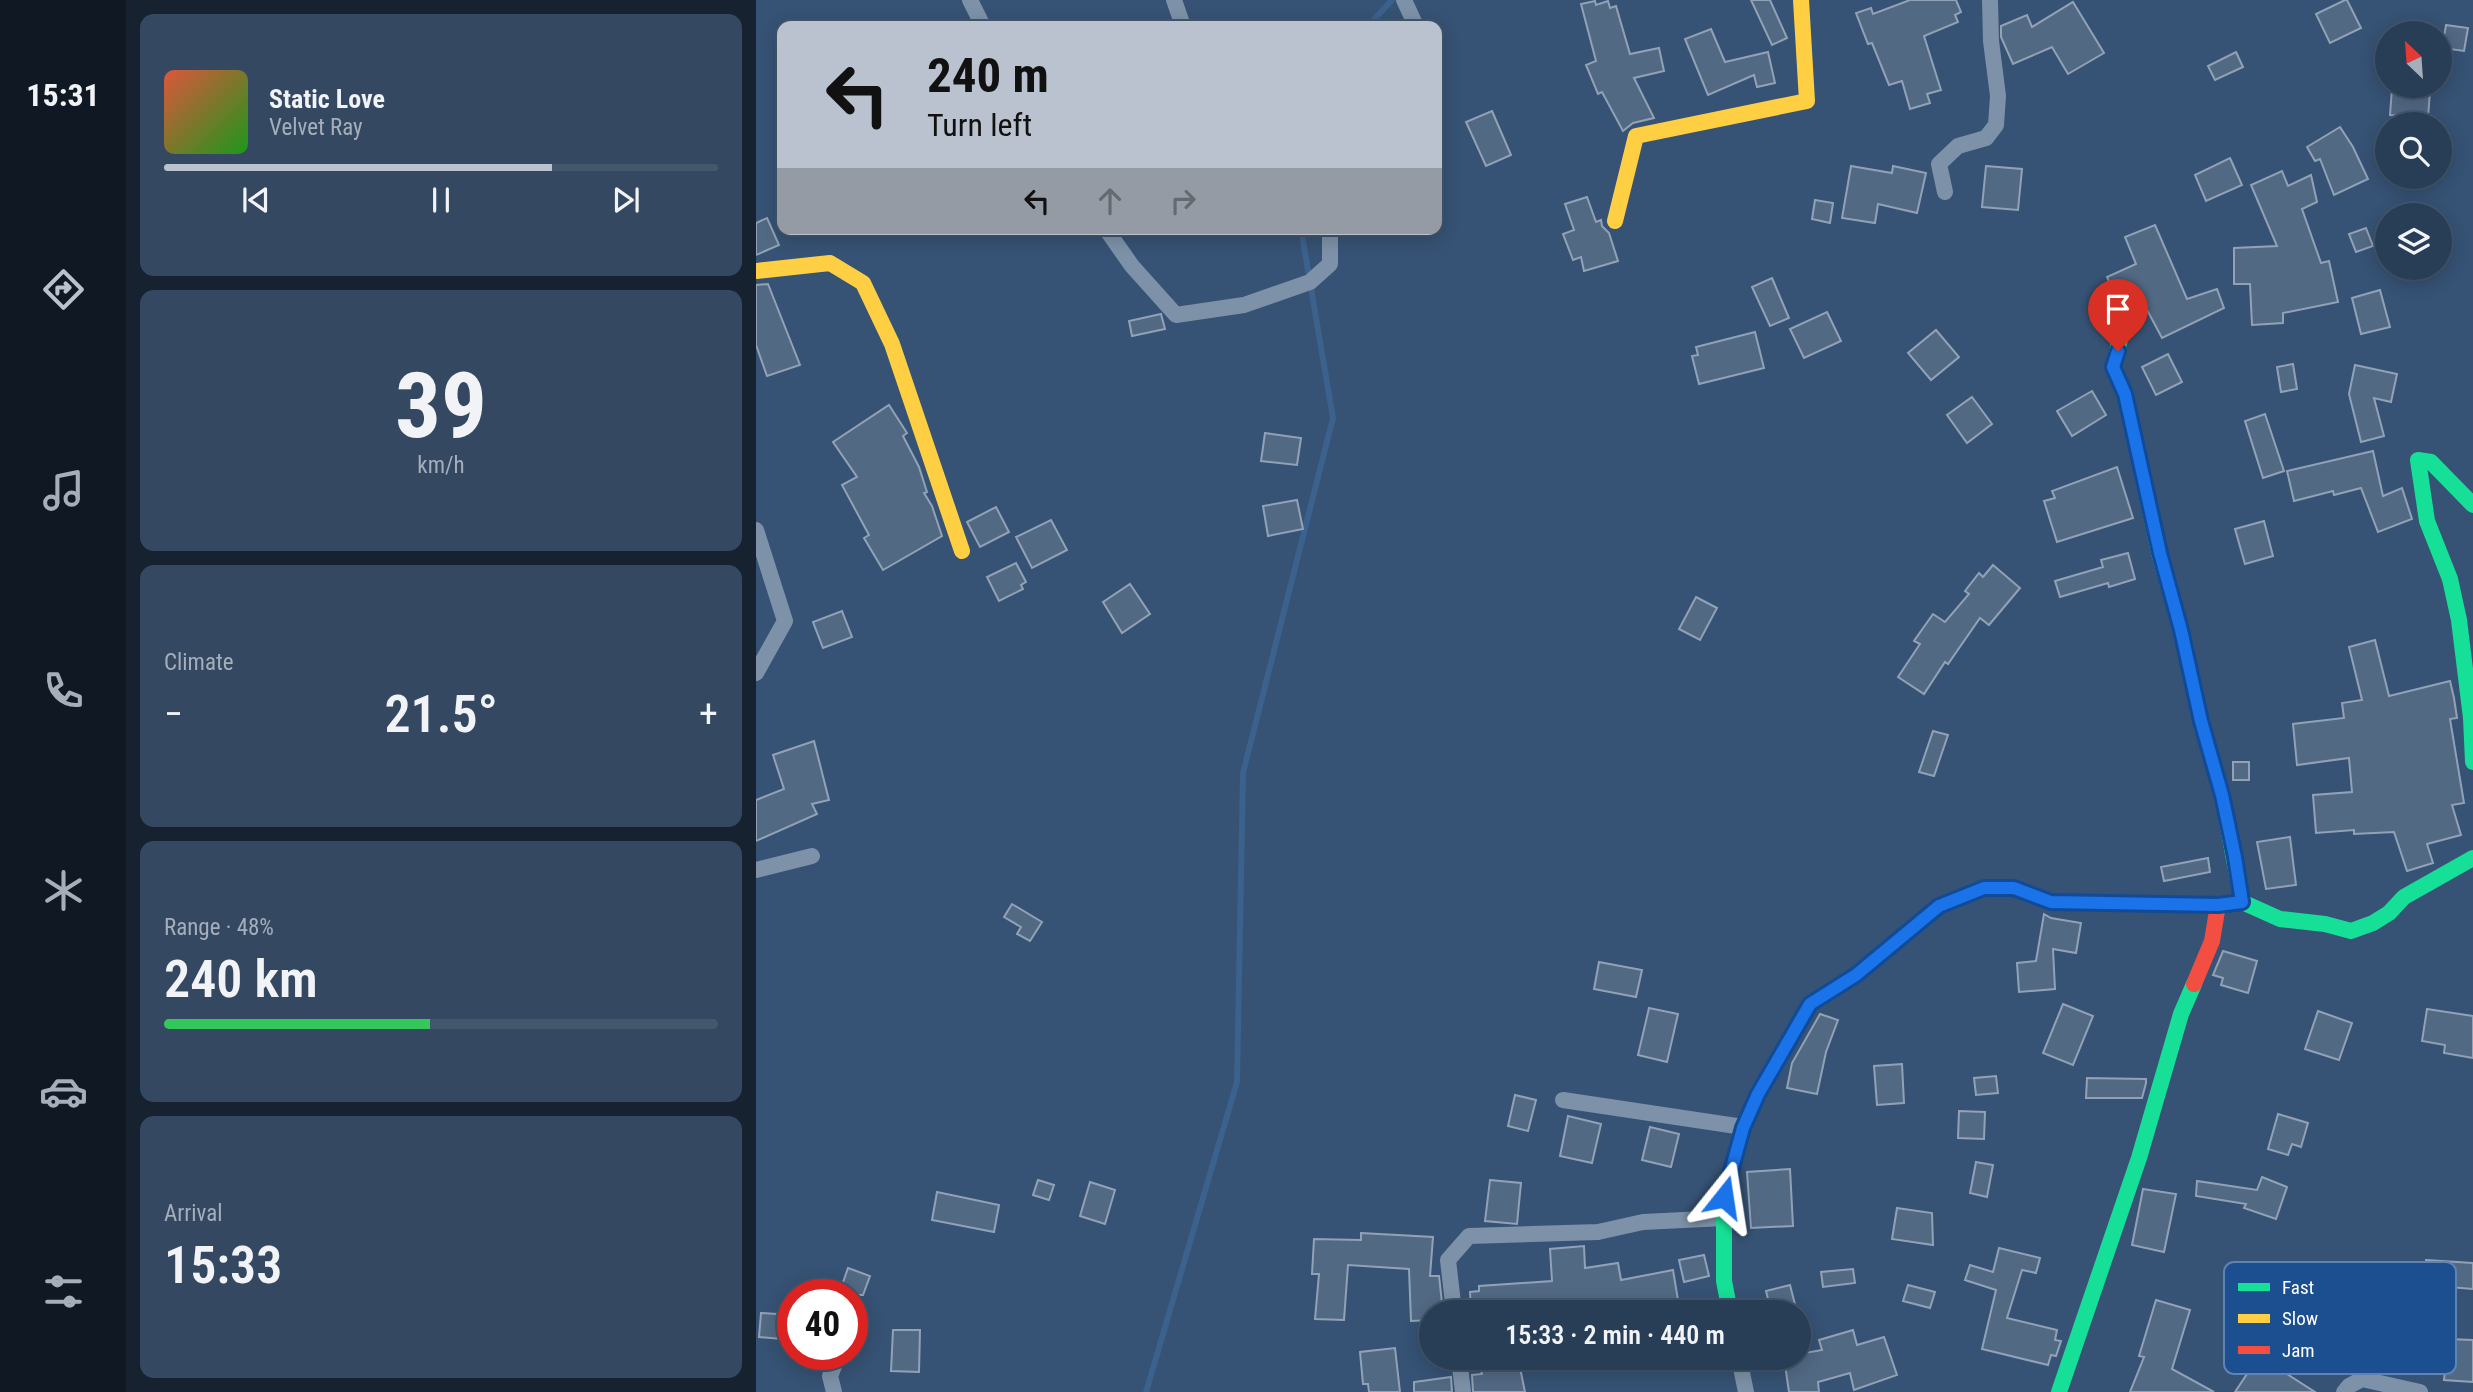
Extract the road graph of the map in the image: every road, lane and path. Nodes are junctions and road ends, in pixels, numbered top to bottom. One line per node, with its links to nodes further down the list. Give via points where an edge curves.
1 (1174, 0): 7 (street)
2 (1404, 0): 8 (street)
3 (1801, 0): 10 (street, via 1807,101 1636,136)
4 (1990, 0): 9 (street, via 1996,125 1986,138 1958,146 1939,164)
5 (977, 2): 6 (street)
6 (982, 21)
7 (1181, 21)
8 (1414, 21)
9 (1945, 192)
10 (1615, 221)
11 (1110, 235): 12 (street, via 1176,315 1244,305 1310,282 1330,264)
12 (1330, 235)
13 (756, 271): 17 (street, via 830,263 863,283 892,344)
14 (2126, 316): 23 (street, via 2113,367 2125,394 2157,543 2222,795)
15 (2473, 505): 19 (street, via 2431,462 2418,460 2427,521 2450,579 2459,620)
16 (756, 530): 18 (street, via 785,621)
17 (962, 551)
18 (756, 673)
19 (2473, 762)
20 (812, 856): 22 (street)
21 (2473, 858): 23 (street, via 2404,897 2373,923 2351,931 2280,919)
22 (756, 870)
23 (2242, 902): 24 (street)
24 (2218, 905): 26 (street, via 2051,902 2014,888 1984,888 1939,906 1856,975 1810,1004); 36 (street, via 2212,942 2180,1014 2140,1158)
25 (1563, 1100): 26 (street)
26 (1743, 1128): 27 (street, via 1724,1197)
27 (1724, 1218): 28 (street, via 1643,1222 1598,1232 1469,1236 1448,1260); 29 (street)
28 (1453, 1300)
29 (1728, 1300)
30 (832, 1370): 33 (street)
31 (1460, 1370): 34 (street)
32 (1741, 1370): 35 (street)
33 (834, 1392)
34 (1463, 1392)
35 (1746, 1392)
36 (2059, 1392)
37 (2344, 1392): 38 (street, via 2362,1379)
38 (2420, 1392)

